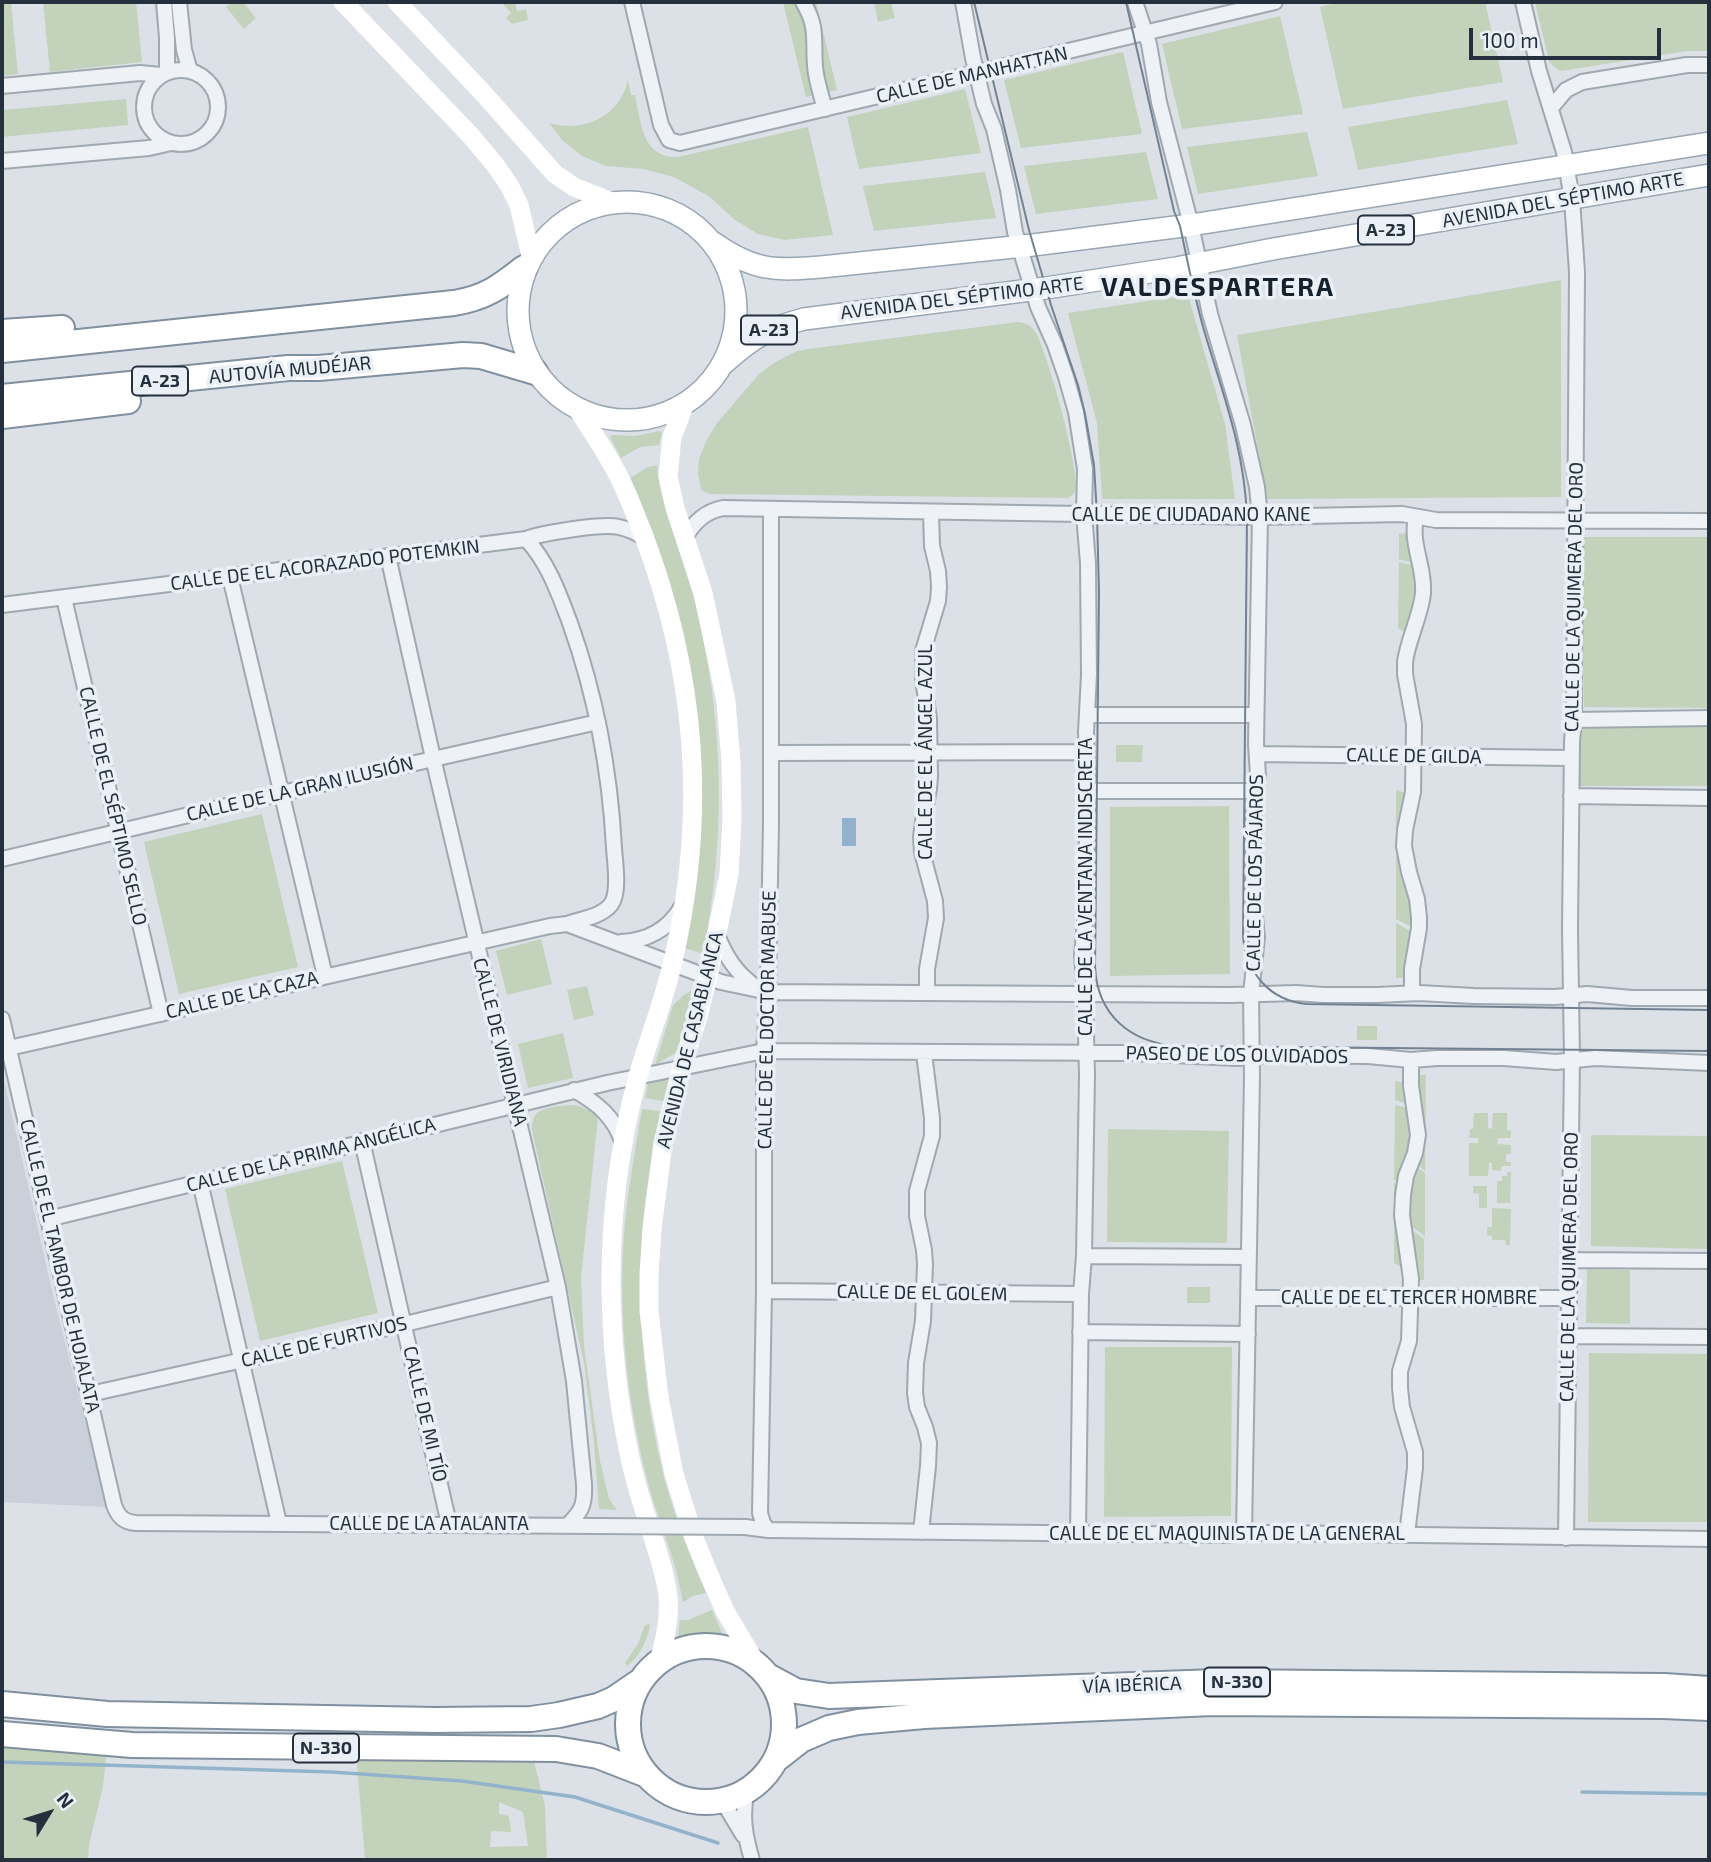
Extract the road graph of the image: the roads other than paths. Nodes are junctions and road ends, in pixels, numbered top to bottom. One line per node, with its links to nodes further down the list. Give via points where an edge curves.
1 (164, 2): 14 (street)
2 (180, 2): 13 (street)
3 (343, 2): 29 (main road, via 496,166 519,205)
4 (397, 2): 25 (main road, via 555,174)
5 (632, 2): 18 (street, CALLE DE MANHATTAN, via 661,125 669,140 683,143)
6 (803, 2): 18 (street, via 813,24 815,68)
7 (963, 2): 15 (street, CALLE DE LA VENTANA INDISCRETA)
8 (1135, 2): 11 (street, CALLE DE LOS PÁJAROS)
9 (1275, 2): 11 (street, CALLE DE MANHATTAN)
10 (1523, 2): 17 (street, CALLE DE LA QUIMERA DEL ORO)
11 (1146, 33): 15 (street, CALLE DE MANHATTAN); 26 (street, CALLE DE LOS PÁJAROS, via 1161,113)
12 (1709, 65): 17 (street, via 1582,82 1566,90)
13 (190, 71): 14 (street); 19 (street, via 210,84 217,117 194,142)
14 (164, 74): 16 (street); 19 (street, via 147,91 144,113 153,132)
15 (977, 74): 18 (street, CALLE DE MANHATTAN); 28 (street, CALLE DE LA VENTANA INDISCRETA)
16 (2, 86)
17 (1551, 108): 22 (street, CALLE DE LA QUIMERA DEL ORO)
18 (825, 109)
19 (171, 143): 21 (street)
20 (1709, 143): 22 (main road, AVENIDA DEL SÉPTIMO ARTE)
21 (2, 161)
22 (1567, 167): 24 (street, CALLE DE LA QUIMERA DEL ORO); 26 (main road, AVENIDA DEL SÉPTIMO ARTE)
23 (1709, 175): 24 (main road, AVENIDA DEL SÉPTIMO ARTE / A-23)
24 (1572, 199): 30 (main road, AVENIDA DEL SÉPTIMO ARTE / A-23); 47 (street, CALLE DE LA QUIMERA DEL ORO, via 1577,272)
25 (612, 202): 27 (main road, A-23, via 663,207 700,228); 29 (main road, A-23, via 568,219 546,237)
26 (1191, 225): 28 (main road, AVENIDA DEL SÉPTIMO ARTE / A-23); 30 (street, CALLE DE LOS PÁJAROS)
27 (714, 243): 28 (main road, AVENIDA DEL SÉPTIMO ARTE / A-23, via 748,262 776,270); 35 (main road, A-23, via 733,279 736,299 734,336)
28 (1019, 246): 31 (street, CALLE DE LA VENTANA INDISCRETA)
29 (527, 262): 32 (highway, A-23, via 499,288 472,300); 37 (main road, A-23, via 519,295 521,329)
30 (1200, 264): 31 (main road, AVENIDA DEL SÉPTIMO ARTE / A-23); 45 (street, CALLE DE LOS PÁJAROS, via 1243,425)
31 (1033, 290): 35 (main road, AVENIDA DEL SÉPTIMO ARTE / A-23, via 804,319 756,337); 44 (street, CALLE DE LA VENTANA INDISCRETA, via 1076,412 1085,469)
32 (241, 325): 33 (highway, via 213,321); 34 (highway, A-23)
33 (2, 332)
34 (2, 350)
35 (723, 364): 39 (main road, A-23)
36 (318, 368): 37 (highway, AUTOVÍA MUDÉJAR / A-23, via 463,355); 38 (highway, AUTOVÍA MUDÉJAR / A-23); 41 (highway, via 253,384)
37 (535, 372): 40 (main road, A-23, via 556,395)
38 (2, 397)
39 (684, 406): 40 (main road, A-23, via 644,420 624,421); 50 (main road, AVENIDA DE CASABLANCA, via 672,438 668,476)
40 (577, 408): 49 (main road, AVENIDA DE CASABLANCA, via 620,478)
41 (2, 416)
42 (771, 509): 43 (street, CALLE DE CIUDADANO KANE); 50 (street, CALLE DE CIUDADANO KANE, via 718,509 695,524); 63 (street, CALLE DE EL DOCTOR MABUSE)
43 (931, 512): 44 (street, CALLE DE CIUDADANO KANE); 61 (street, CALLE DE EL ÁNGEL AZUL, via 939,587 923,651)
44 (1084, 514): 45 (street, CALLE DE CIUDADANO KANE); 56 (street, CALLE DE LA VENTANA INDISCRETA)
45 (1260, 517): 46 (street, CALLE DE CIUDADANO KANE); 57 (street, CALLE DE LOS PÁJAROS)
46 (1416, 517): 47 (street, CALLE DE CIUDADANO KANE); 65 (street, via 1414,542 1423,593 1405,662 1414,724)
47 (1576, 521): 48 (street, CALLE DE CIUDADANO KANE); 59 (street, CALLE DE LA QUIMERA DEL ORO)
48 (1709, 521)
49 (644, 538): 51 (street, CALLE DE EL ACORAZADO POTEMKIN, via 606,526); 75 (main road, AVENIDA DE CASABLANCA, via 676,638 691,736 692,827)
50 (685, 538): 77 (main road, AVENIDA DE CASABLANCA, via 713,635 729,737 731,847)
51 (526, 539): 52 (street, CALLE DE EL ACORAZADO POTEMKIN); 60 (street, via 539,553 564,605)
52 (388, 556): 53 (street, CALLE DE EL ACORAZADO POTEMKIN); 66 (street, CALLE DE VIRIDIANA)
53 (230, 577): 54 (street, CALLE DE EL ACORAZADO POTEMKIN); 70 (street)
54 (64, 598): 55 (street, CALLE DE EL ACORAZADO POTEMKIN); 73 (street, CALLE DE EL SÉPTIMO SELLO)
55 (2, 605)
56 (1087, 715): 57 (street); 62 (street, CALLE DE LA VENTANA INDISCRETA)
57 (1256, 715): 64 (street, CALLE DE LOS PÁJAROS)
58 (1709, 718): 59 (street)
59 (1574, 720): 67 (street, CALLE DE LA QUIMERA DEL ORO)
60 (598, 722): 66 (street, CALLE DE LA GRAN ILUSIÓN); 76 (street, via 612,813 615,893 609,907)
61 (929, 752): 62 (street); 63 (street); 84 (street, CALLE DE EL ÁNGEL AZUL, via 922,852 936,918)
62 (1087, 752): 68 (street, CALLE DE LA VENTANA INDISCRETA)
63 (771, 753): 83 (street, CALLE DE EL DOCTOR MABUSE)
64 (1257, 754): 65 (street, CALLE DE GILDA); 69 (street, CALLE DE LOS PÁJAROS)
65 (1413, 756): 67 (street, CALLE DE GILDA); 85 (street, via 1404,846 1419,917)
66 (433, 758): 70 (street, CALLE DE LA GRAN ILUSIÓN); 78 (street, CALLE DE VIRIDIANA)
67 (1572, 758): 71 (street, CALLE DE LA QUIMERA DEL ORO)
68 (1088, 791): 69 (street); 86 (street, CALLE DE LA VENTANA INDISCRETA, via 1082,956)
69 (1255, 791): 87 (street, CALLE DE LOS PÁJAROS, via 1257,937)
70 (282, 793): 73 (street, CALLE DE LA GRAN ILUSIÓN); 81 (street)
71 (1571, 796): 72 (street); 88 (street, CALLE DE LA QUIMERA DEL ORO)
72 (1709, 798)
73 (119, 832): 74 (street, CALLE DE LA GRAN ILUSIÓN); 90 (street, CALLE DE EL SÉPTIMO SELLO)
74 (2, 859)
75 (685, 902): 79 (street, via 663,929 643,939); 80 (main road, AVENIDA DE CASABLANCA)
76 (567, 924): 78 (street); 79 (street)
77 (717, 935): 82 (main road, AVENIDA DE CASABLANCA); 83 (street, via 733,967)
78 (476, 942): 81 (street, CALLE DE LA CAZA); 103 (street, CALLE DE VIRIDIANA)
79 (619, 942): 80 (street)
80 (673, 964): 82 (street); 101 (main road, AVENIDA DE CASABLANCA)
81 (325, 976): 90 (street, CALLE DE LA CAZA)
82 (708, 977): 83 (street); 100 (main road, AVENIDA DE CASABLANCA)
83 (764, 991): 84 (street); 93 (street, CALLE DE EL DOCTOR MABUSE)
84 (927, 993): 86 (street)
85 (1412, 993): 87 (street); 88 (street)
86 (1085, 994): 87 (street); 94 (street, CALLE DE LA VENTANA INDISCRETA)
87 (1251, 994): 96 (street, CALLE DE LOS PÁJAROS)
88 (1571, 996): 89 (street); 98 (street, CALLE DE LA QUIMERA DEL ORO)
89 (1709, 998)
90 (161, 1014): 92 (street, CALLE DE LA CAZA)
91 (2, 1019): 92 (street, CALLE DE EL TAMBOR DE HOJALATA)
92 (9, 1048): 107 (street, CALLE DE EL TAMBOR DE HOJALATA)
93 (764, 1051): 95 (street, PASEO DE LOS OLVIDADOS); 100 (street, PASEO DE LOS OLVIDADOS); 113 (street, CALLE DE EL DOCTOR MABUSE)
94 (1085, 1052): 95 (street, PASEO DE LOS OLVIDADOS); 96 (street, PASEO DE LOS OLVIDADOS); 108 (street, CALLE DE LA VENTANA INDISCRETA)
95 (924, 1053): 114 (street, via 932,1136 917,1191 924,1250)
96 (1251, 1057): 97 (street, PASEO DE LOS OLVIDADOS); 109 (street, CALLE DE LOS PÁJAROS)
97 (1410, 1060): 98 (street, PASEO DE LOS OLVIDADOS); 117 (street, via 1418,1135 1406,1177 1402,1215)
98 (1572, 1060): 99 (street, PASEO DE LOS OLVIDADOS); 110 (street, CALLE DE LA QUIMERA DEL ORO)
99 (1709, 1063)
100 (682, 1066): 101 (street, CALLE DE LA PRIMA ANGÉLICA); 139 (main road, AVENIDA DE CASABLANCA, via 663,1143 649,1262 649,1311 659,1397 674,1474 694,1538 723,1605)
101 (638, 1076): 102 (street, CALLE DE LA PRIMA ANGÉLICA); 105 (main road, AVENIDA DE CASABLANCA)
102 (574, 1090): 103 (street, CALLE DE LA PRIMA ANGÉLICA); 105 (street, via 606,1112)
103 (516, 1105): 104 (street, CALLE DE LA PRIMA ANGÉLICA); 112 (street, CALLE DE VIRIDIANA)
104 (362, 1141): 106 (street, CALLE DE LA PRIMA ANGÉLICA); 119 (street, CALLE DE MI TÍO)
105 (624, 1144): 138 (main road, AVENIDA DE CASABLANCA, via 614,1217 613,1339 628,1452 667,1590 668,1618)
106 (200, 1182): 107 (street, CALLE DE LA PRIMA ANGÉLICA); 124 (street)
107 (48, 1219): 125 (street, CALLE DE EL TAMBOR DE HOJALATA)
108 (1084, 1256): 109 (street); 115 (street, CALLE DE LA VENTANA INDISCRETA)
109 (1249, 1257): 116 (street, CALLE DE LOS PÁJAROS)
110 (1569, 1260): 111 (street); 118 (street, CALLE DE LA QUIMERA DEL ORO)
111 (1709, 1261)
112 (558, 1287): 119 (street, CALLE DE FURTIVOS); 129 (street, CALLE DE VIRIDIANA, via 574,1381 584,1484 581,1510)
113 (764, 1291): 114 (street, CALLE DE EL GOLEM); 131 (street, CALLE DE EL DOCTOR MABUSE, via 760,1513)
114 (923, 1293): 115 (street, CALLE DE EL GOLEM); 132 (street, via 915,1393 929,1443)
115 (1081, 1294): 120 (street, CALLE DE LA VENTANA INDISCRETA)
116 (1249, 1298): 117 (street, CALLE DE EL TERCER HOMBRE); 121 (street, CALLE DE LOS PÁJAROS)
117 (1411, 1298): 118 (street, CALLE DE EL TERCER HOMBRE); 135 (street, via 1409,1341 1400,1371 1402,1407 1415,1452)
118 (1569, 1298): 122 (street, CALLE DE LA QUIMERA DEL ORO)
119 (405, 1324): 124 (street, CALLE DE FURTIVOS); 128 (street, CALLE DE MI TÍO)
120 (1080, 1332): 121 (street); 134 (street, CALLE DE LA VENTANA INDISCRETA)
121 (1248, 1334): 133 (street, CALLE DE LOS PÁJAROS)
122 (1568, 1336): 123 (street); 136 (street, CALLE DE LA QUIMERA DEL ORO)
123 (1709, 1337)
124 (242, 1361): 125 (street, CALLE DE FURTIVOS); 127 (street)
125 (90, 1394): 126 (street, CALLE DE EL TAMBOR DE HOJALATA)
126 (117, 1514): 127 (street, CALLE DE LA ATALANTA, via 135,1523)
127 (279, 1523): 128 (street, CALLE DE LA ATALANTA)
128 (449, 1524): 129 (street, CALLE DE LA ATALANTA)
129 (568, 1525): 130 (street, CALLE DE LA ATALANTA, bridge)
130 (745, 1527): 131 (street, CALLE DE EL MAQUINISTA DE LA GENERAL)
131 (768, 1530): 132 (street, CALLE DE EL MAQUINISTA DE LA GENERAL)
132 (921, 1532): 134 (street, CALLE DE EL MAQUINISTA DE LA GENERAL)
133 (1244, 1533): 134 (street, CALLE DE EL MAQUINISTA DE LA GENERAL); 135 (street, CALLE DE EL MAQUINISTA DE LA GENERAL)
134 (1079, 1534)
135 (1407, 1534): 136 (street, CALLE DE EL MAQUINISTA DE LA GENERAL)
136 (1566, 1538): 137 (street, CALLE DE EL MAQUINISTA DE LA GENERAL)
137 (1709, 1539)
138 (659, 1661): 139 (highway, N-330, via 681,1650 715,1647 746,1657); 140 (highway, N-330)
139 (763, 1671): 141 (highway, VÍA IBÉRICA / N-330, via 796,1691 829,1696 1216,1682); 145 (highway, via 777,1690 785,1720)
140 (639, 1682): 142 (highway, N-330, via 598,1706 531,1719 107,1714); 146 (highway, N-330, via 629,1715 629,1734)
141 (1709, 1689)
142 (2, 1704)
143 (1709, 1708): 145 (highway, VÍA IBÉRICA / N-330, via 1212,1703 924,1716 829,1728 801,1740)
144 (2, 1734): 146 (highway, N-330, via 132,1745 556,1749 598,1756)
145 (778, 1758): 147 (highway, N-330)
146 (647, 1776): 148 (highway, N-330, via 687,1799)
147 (747, 1790): 148 (highway, N-330); 149 (street)
148 (722, 1800): 149 (street)
149 (746, 1839): 150 (street)
150 (752, 1860)

